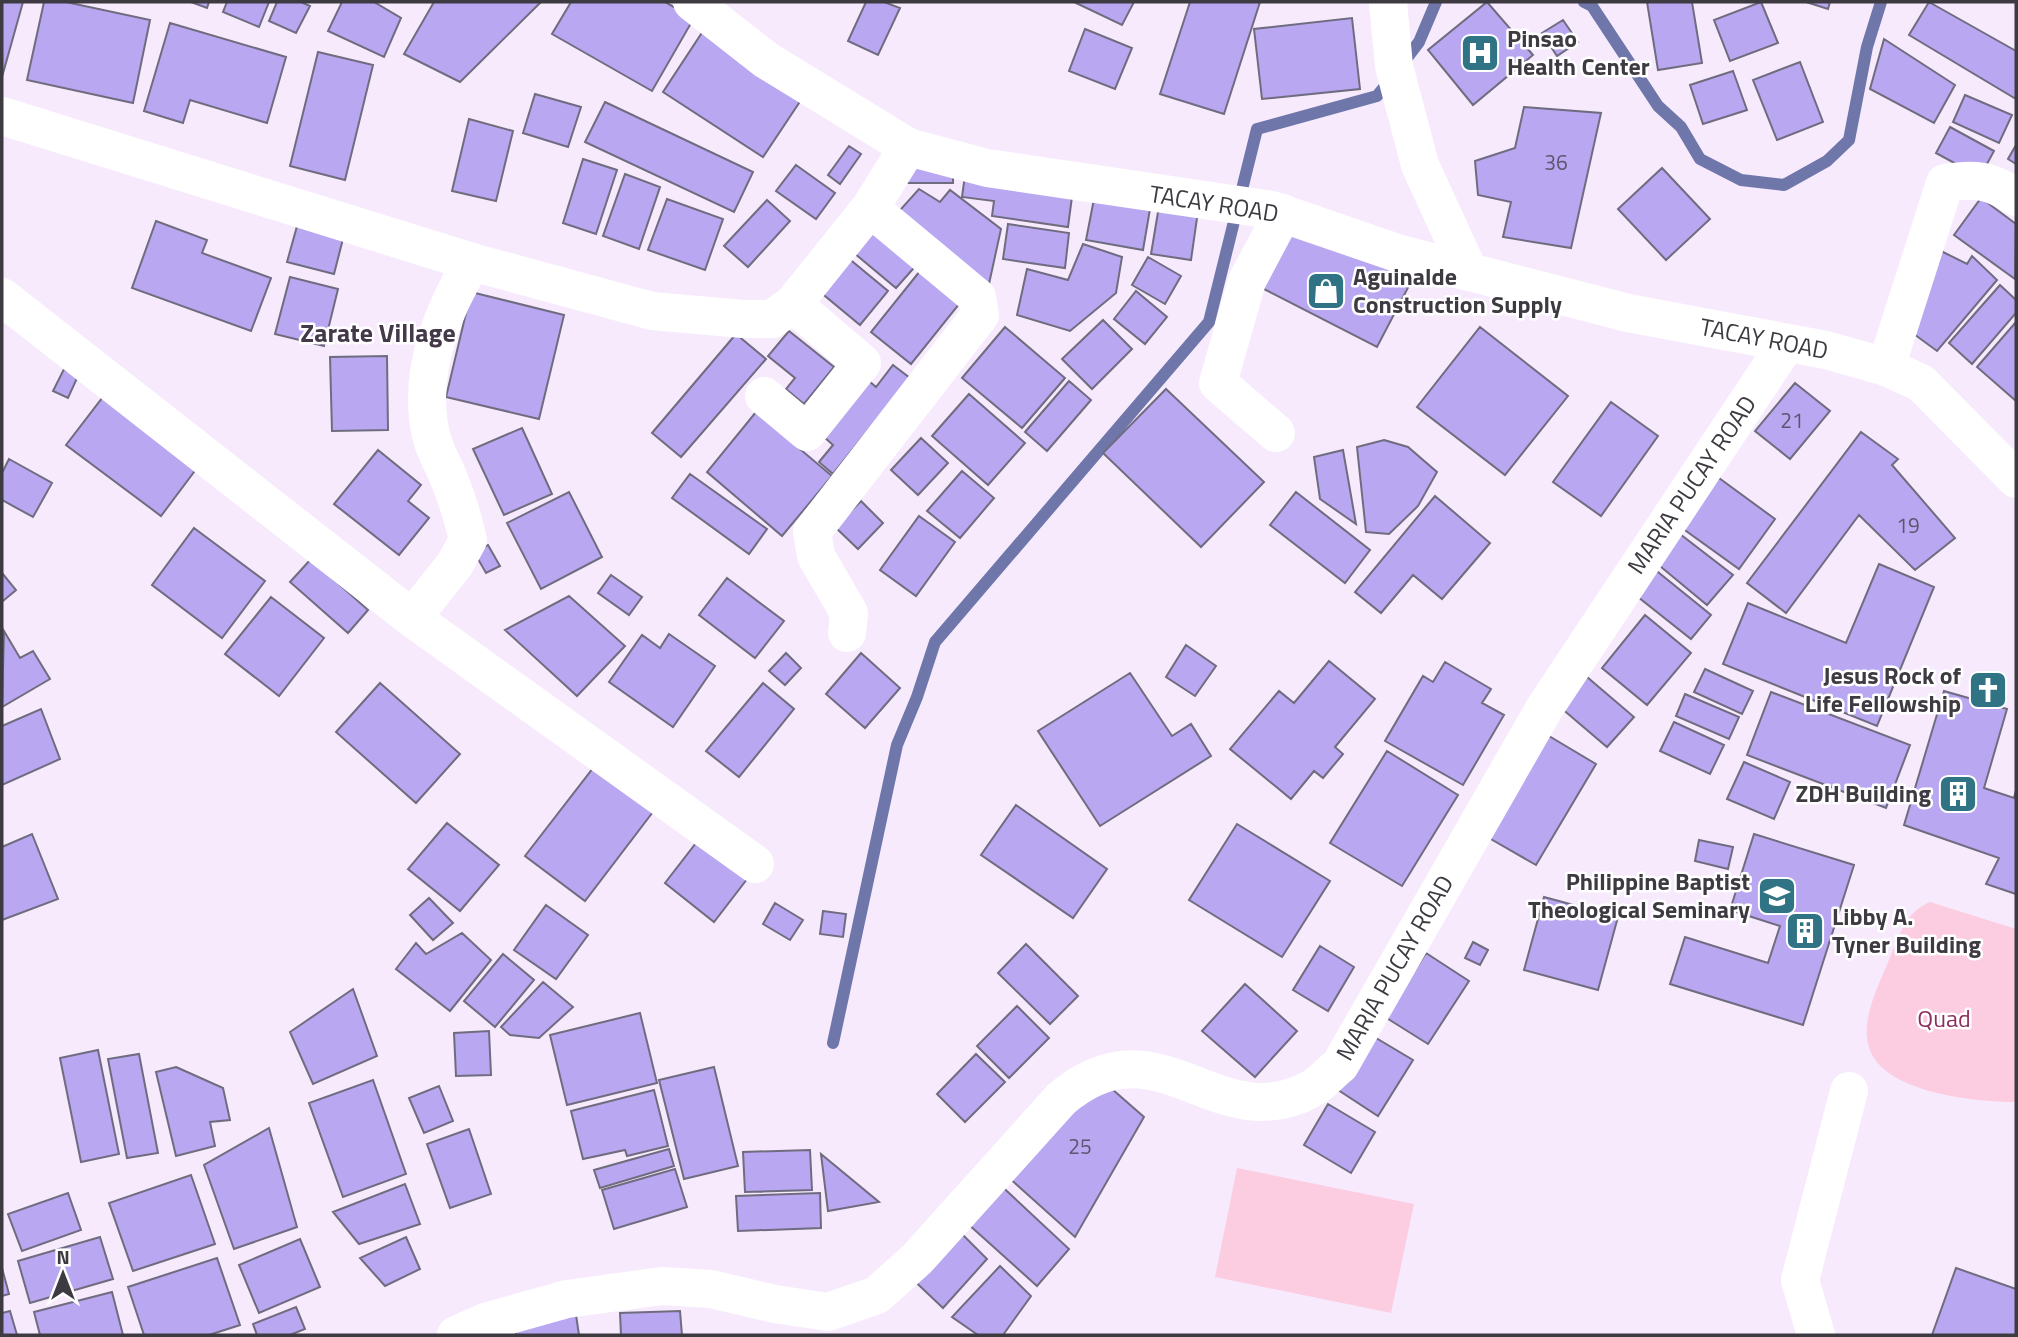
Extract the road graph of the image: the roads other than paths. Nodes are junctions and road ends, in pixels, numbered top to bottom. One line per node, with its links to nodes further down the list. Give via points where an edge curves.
1 (692, 2): 4 (street, TACAY ROAD, via 766,60)
2 (1388, 2): 9 (street, via 1394,66 1420,165)
3 (2, 116): 8 (street)
4 (908, 147): 6 (street); 7 (street, TACAY ROAD, via 986,168)
5 (2016, 197): 13 (street, via 1997,184 1968,179 1945,183)
6 (870, 208): 11 (street); 18 (street, via 977,297 981,306 980,314 813,532 816,556 849,613)
7 (1277, 211): 9 (street, TACAY ROAD, via 1400,254); 15 (street, via 1247,281 1218,383)
8 (472, 262): 11 (street, via 652,311 772,319); 17 (street, via 449,300 437,338 426,411 468,540)
9 (1469, 272): 12 (street, TACAY ROAD, via 1628,313)
10 (2, 297): 17 (street)
11 (793, 304): 14 (street, via 862,363 807,432)
12 (1786, 344): 13 (street, TACAY ROAD); 21 (street, MARIA PUCAY ROAD, via 1544,709 1340,1065 1312,1089 1278,1101 1245,1101 1203,1091 1169,1073 1127,1068 1080,1082 877,1295 828,1312 711,1289 662,1286 567,1299)
13 (1886, 367): 16 (street, TACAY ROAD, via 1921,383)
14 (765, 396)
15 (1276, 433)
16 (2016, 480)
17 (412, 618): 19 (street)
18 (847, 633)
19 (755, 864)
20 (1849, 1091): 22 (street, via 1800,1280)
21 (456, 1335)
22 (1816, 1335)

